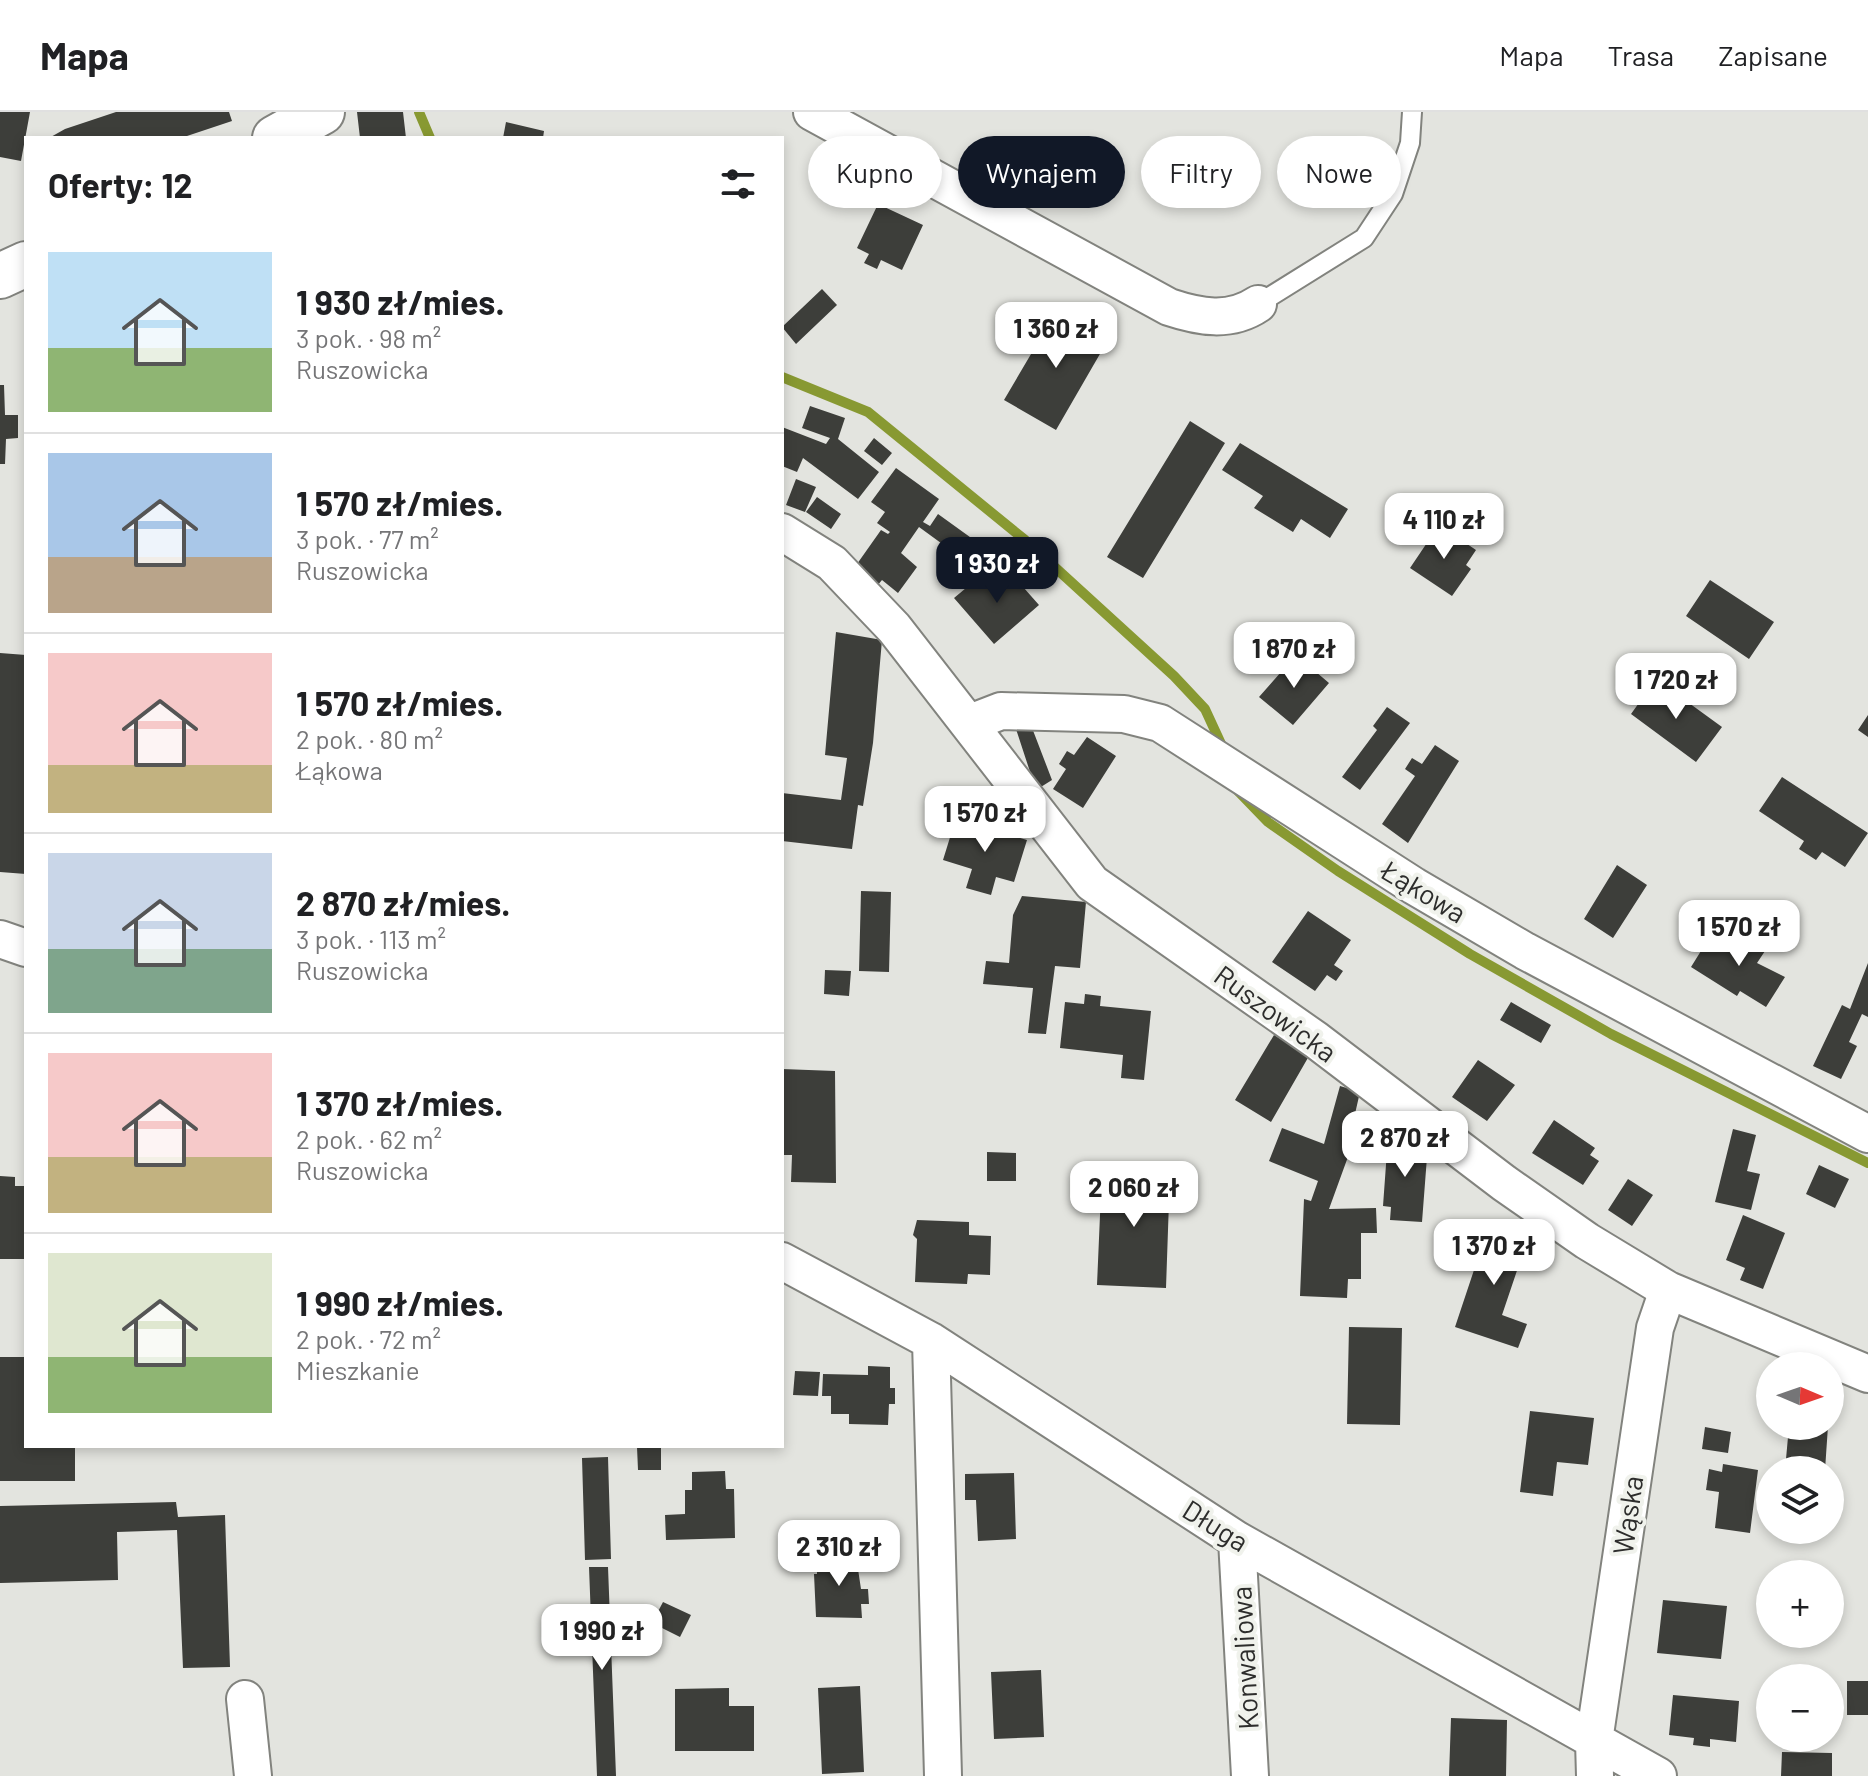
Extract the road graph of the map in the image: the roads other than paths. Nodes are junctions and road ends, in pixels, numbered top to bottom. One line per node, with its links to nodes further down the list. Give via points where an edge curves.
1 (322, 112): 4 (street)
2 (812, 112): 7 (street, via 1169,307 1194,316 1226,317)
3 (1412, 112): 7 (lane, via 1410,143 1393,194 1364,238)
4 (279, 136)
5 (24, 265): 6 (street)
6 (0, 276)
7 (1258, 304)
8 (784, 533): 9 (street, Ruszowicka, via 832,563 894,628)
9 (970, 723): 12 (street, Łąkowa, via 1001,711 1124,714 1160,723 1512,944); 14 (street, Ruszowicka, via 1092,883 1316,1040 1504,1183)
10 (0, 939): 11 (street)
11 (24, 947)
12 (1868, 1134)
13 (784, 1262): 15 (street, Długa)
14 (1668, 1290): 16 (street, Ruszowicka); 19 (street, Wąska, via 1655,1328)
15 (931, 1341): 17 (street, Długa); 21 (street)
16 (1868, 1374)
17 (1237, 1540): 19 (street, Długa); 22 (street, Konwaliowa)
18 (245, 1699): 20 (street)
19 (1594, 1759): 23 (street, Długa)
20 (253, 1776)
21 (943, 1776)
22 (1250, 1776)
23 (1658, 1776)

